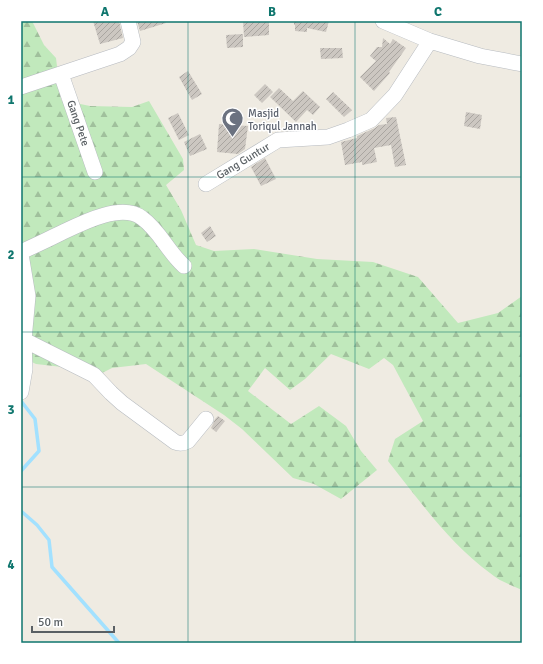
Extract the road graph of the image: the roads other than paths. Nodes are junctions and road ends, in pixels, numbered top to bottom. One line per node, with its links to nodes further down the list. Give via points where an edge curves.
1 (128, 21): 5 (street, via 133,42 129,48 120,54)
2 (383, 21): 3 (street)
3 (430, 41): 4 (street, via 480,56); 8 (street, Gang Guntur, via 395,95 371,120 328,137 278,140)
4 (522, 64)
5 (61, 74): 6 (street); 7 (street, Gang Pete)
6 (21, 87)
7 (95, 172)
8 (206, 184)
9 (21, 253): 10 (street, via 89,220 126,212 144,219); 11 (street, via 28,296)
10 (184, 266)
11 (24, 340): 12 (street, via 25,369); 13 (street, via 94,375 122,403 175,442 184,443)
12 (21, 392)
13 (206, 419)

